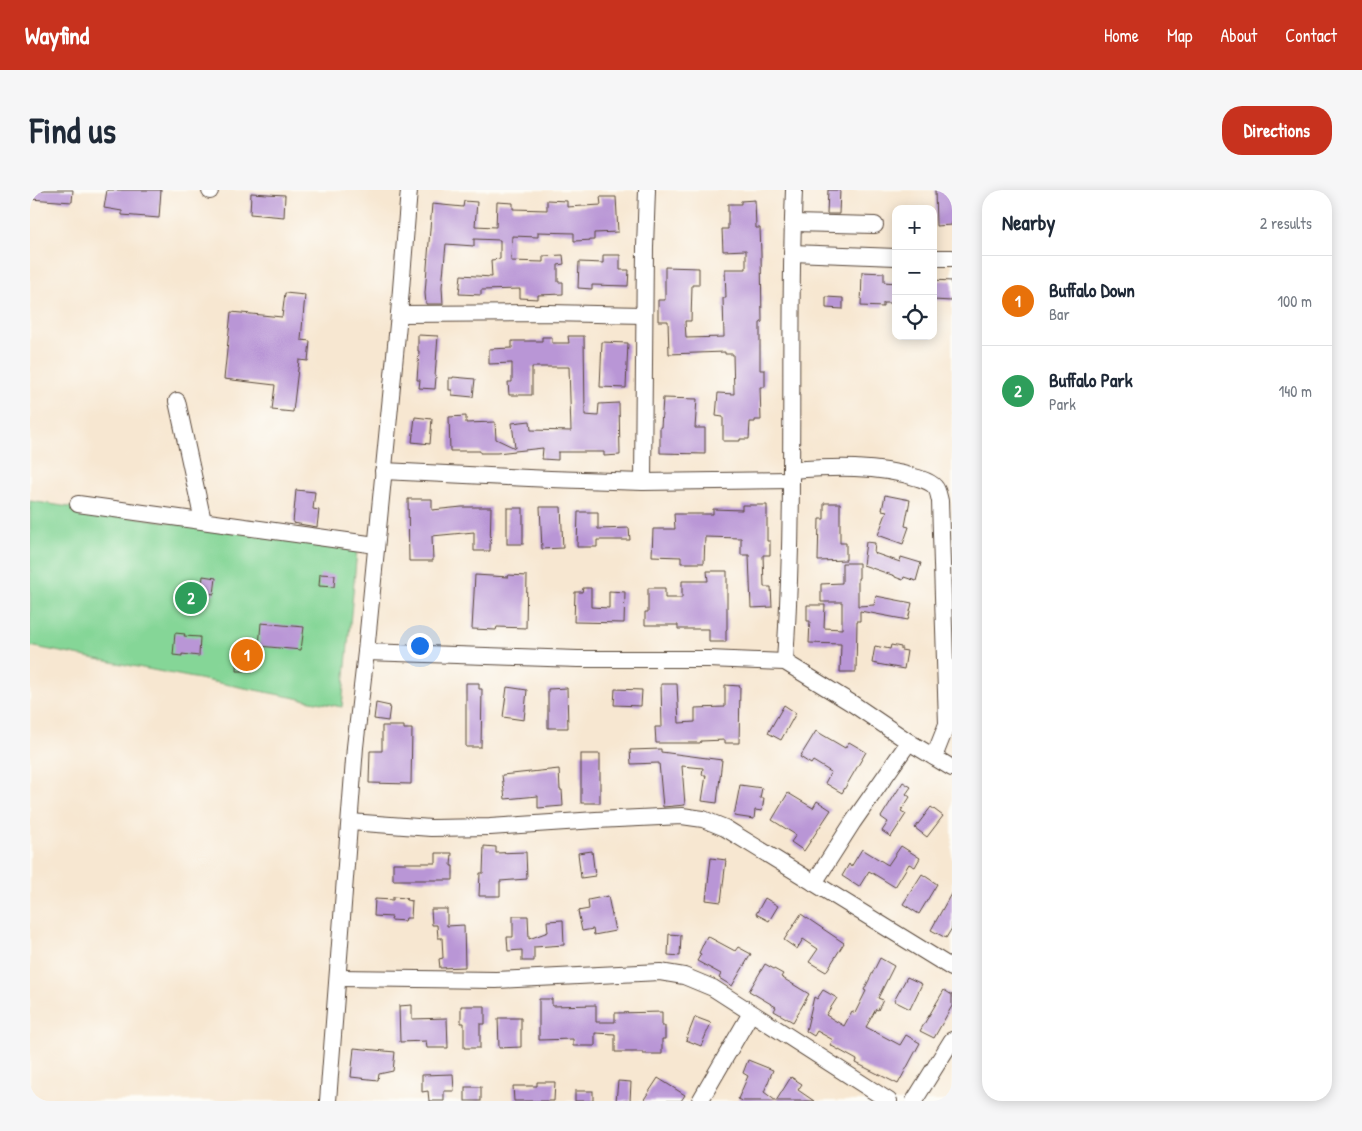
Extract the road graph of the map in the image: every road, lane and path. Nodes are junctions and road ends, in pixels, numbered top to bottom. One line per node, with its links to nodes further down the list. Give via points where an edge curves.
1 (408, 190): 10 (street)
2 (647, 190): 11 (street)
3 (794, 190): 4 (street)
4 (792, 223): 5 (street); 6 (street)
5 (875, 225)
6 (792, 253): 7 (street); 14 (street)
7 (892, 257)
8 (937, 258): 9 (street)
9 (952, 258)
10 (399, 314): 11 (street); 13 (street)
11 (644, 315): 15 (street)
12 (178, 401): 17 (street)
13 (383, 471): 15 (street); 18 (street)
14 (791, 475): 15 (street); 20 (street); 22 (street, via 854,468 882,470 911,476 936,487 940,501 947,724)
15 (643, 482)
16 (78, 504): 17 (street)
17 (203, 522): 18 (street)
18 (376, 545): 19 (street)
19 (366, 652): 20 (street); 24 (street)
20 (785, 662): 21 (street)
21 (909, 742): 22 (street); 25 (street)
22 (934, 757): 23 (street)
23 (952, 768)
24 (350, 822): 25 (street, via 431,828 490,827 682,816 703,819 725,828); 27 (street)
25 (814, 883): 26 (street)
26 (952, 968)
27 (338, 978): 28 (street, via 496,980 660,972 684,976 713,988); 30 (street)
28 (751, 1013): 31 (street); 32 (street)
29 (952, 1040): 33 (street)
30 (328, 1101)
31 (700, 1101)
32 (889, 1101)
33 (914, 1101)

